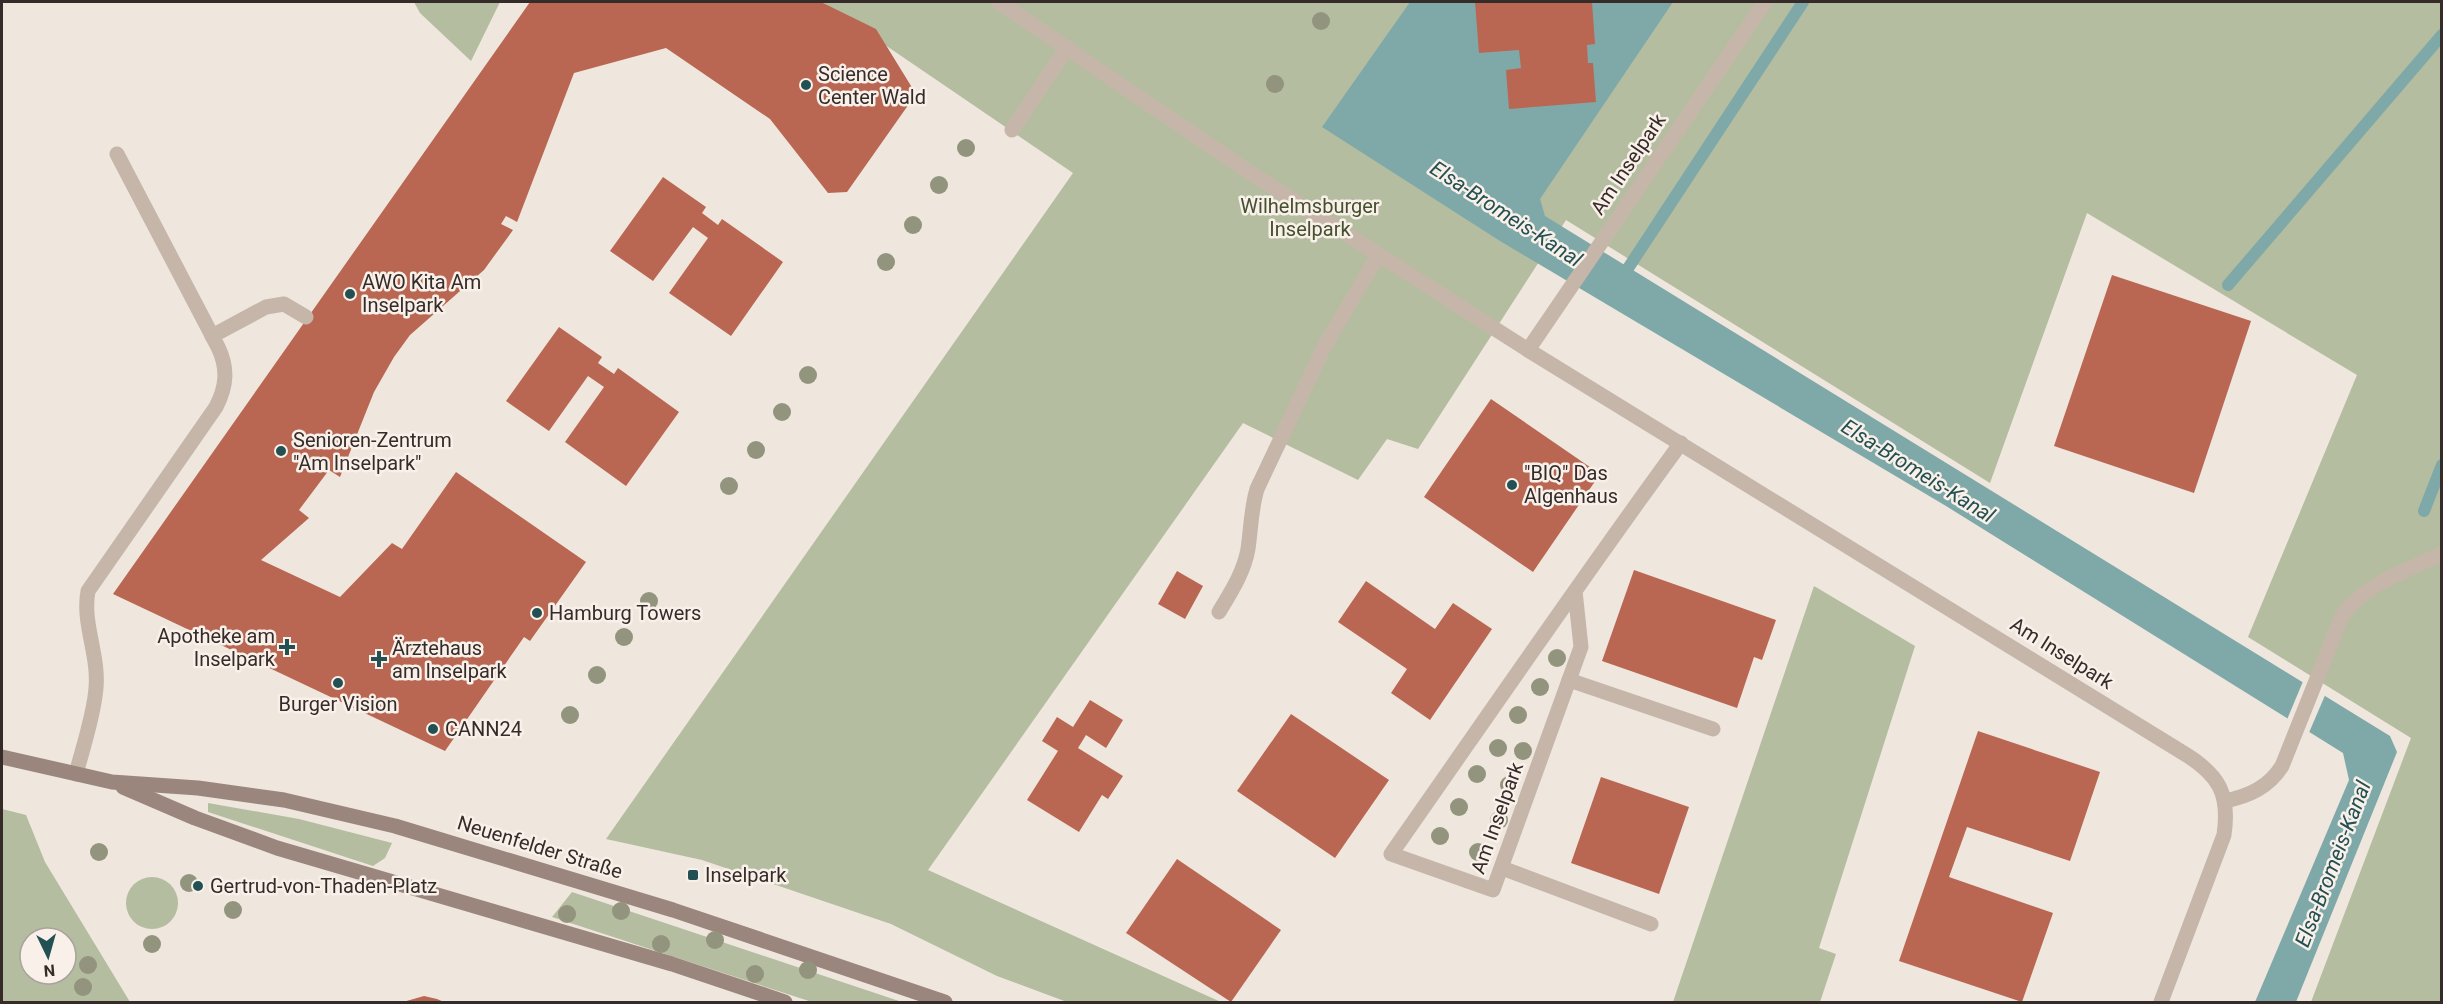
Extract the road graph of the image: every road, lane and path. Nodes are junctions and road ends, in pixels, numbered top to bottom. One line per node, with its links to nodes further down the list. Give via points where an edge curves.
1 (999, 2): 3 (street, Am Inselpark)
2 (1765, 2): 9 (street, Am Inselpark)
3 (1066, 49): 4 (street); 6 (street, Am Inselpark)
4 (1012, 130)
5 (117, 154): 8 (street)
6 (1378, 256): 9 (street, Am Inselpark); 13 (street, via 1325,345 1257,489 1240,576)
7 (306, 317): 8 (street, via 290,306 277,305)
8 (213, 336): 17 (street, via 225,365 221,398 88,591 86,614 95,655 96,688)
9 (1528, 350): 10 (street, Am Inselpark)
10 (1681, 443): 12 (street, Am Inselpark); 19 (street, Am Inselpark, via 2199,763 2218,783)
11 (2442, 554): 19 (street, via 2359,596 2342,616 2275,778)
12 (1575, 591): 14 (street, Am Inselpark, via 1581,647); 20 (street, Am Inselpark, via 1391,854 1493,890)
13 (1219, 612)
14 (1569, 681): 15 (street); 20 (street, Am Inselpark)
15 (1713, 729)
16 (2, 757): 17 (main road, Neuenfelder Straße)
17 (76, 774): 18 (main road, Neuenfelder Straße)
18 (112, 782): 22 (main road, Neuenfelder Straße, via 277,848 672,964); 23 (main road, Neuenfelder Straße, via 284,800 394,826 673,910)
19 (2225, 801): 24 (street, Am Inselpark, via 2224,835)
20 (1502, 868): 21 (street)
21 (1651, 924)
22 (785, 1002)
23 (945, 1002)
24 (2160, 1002)

